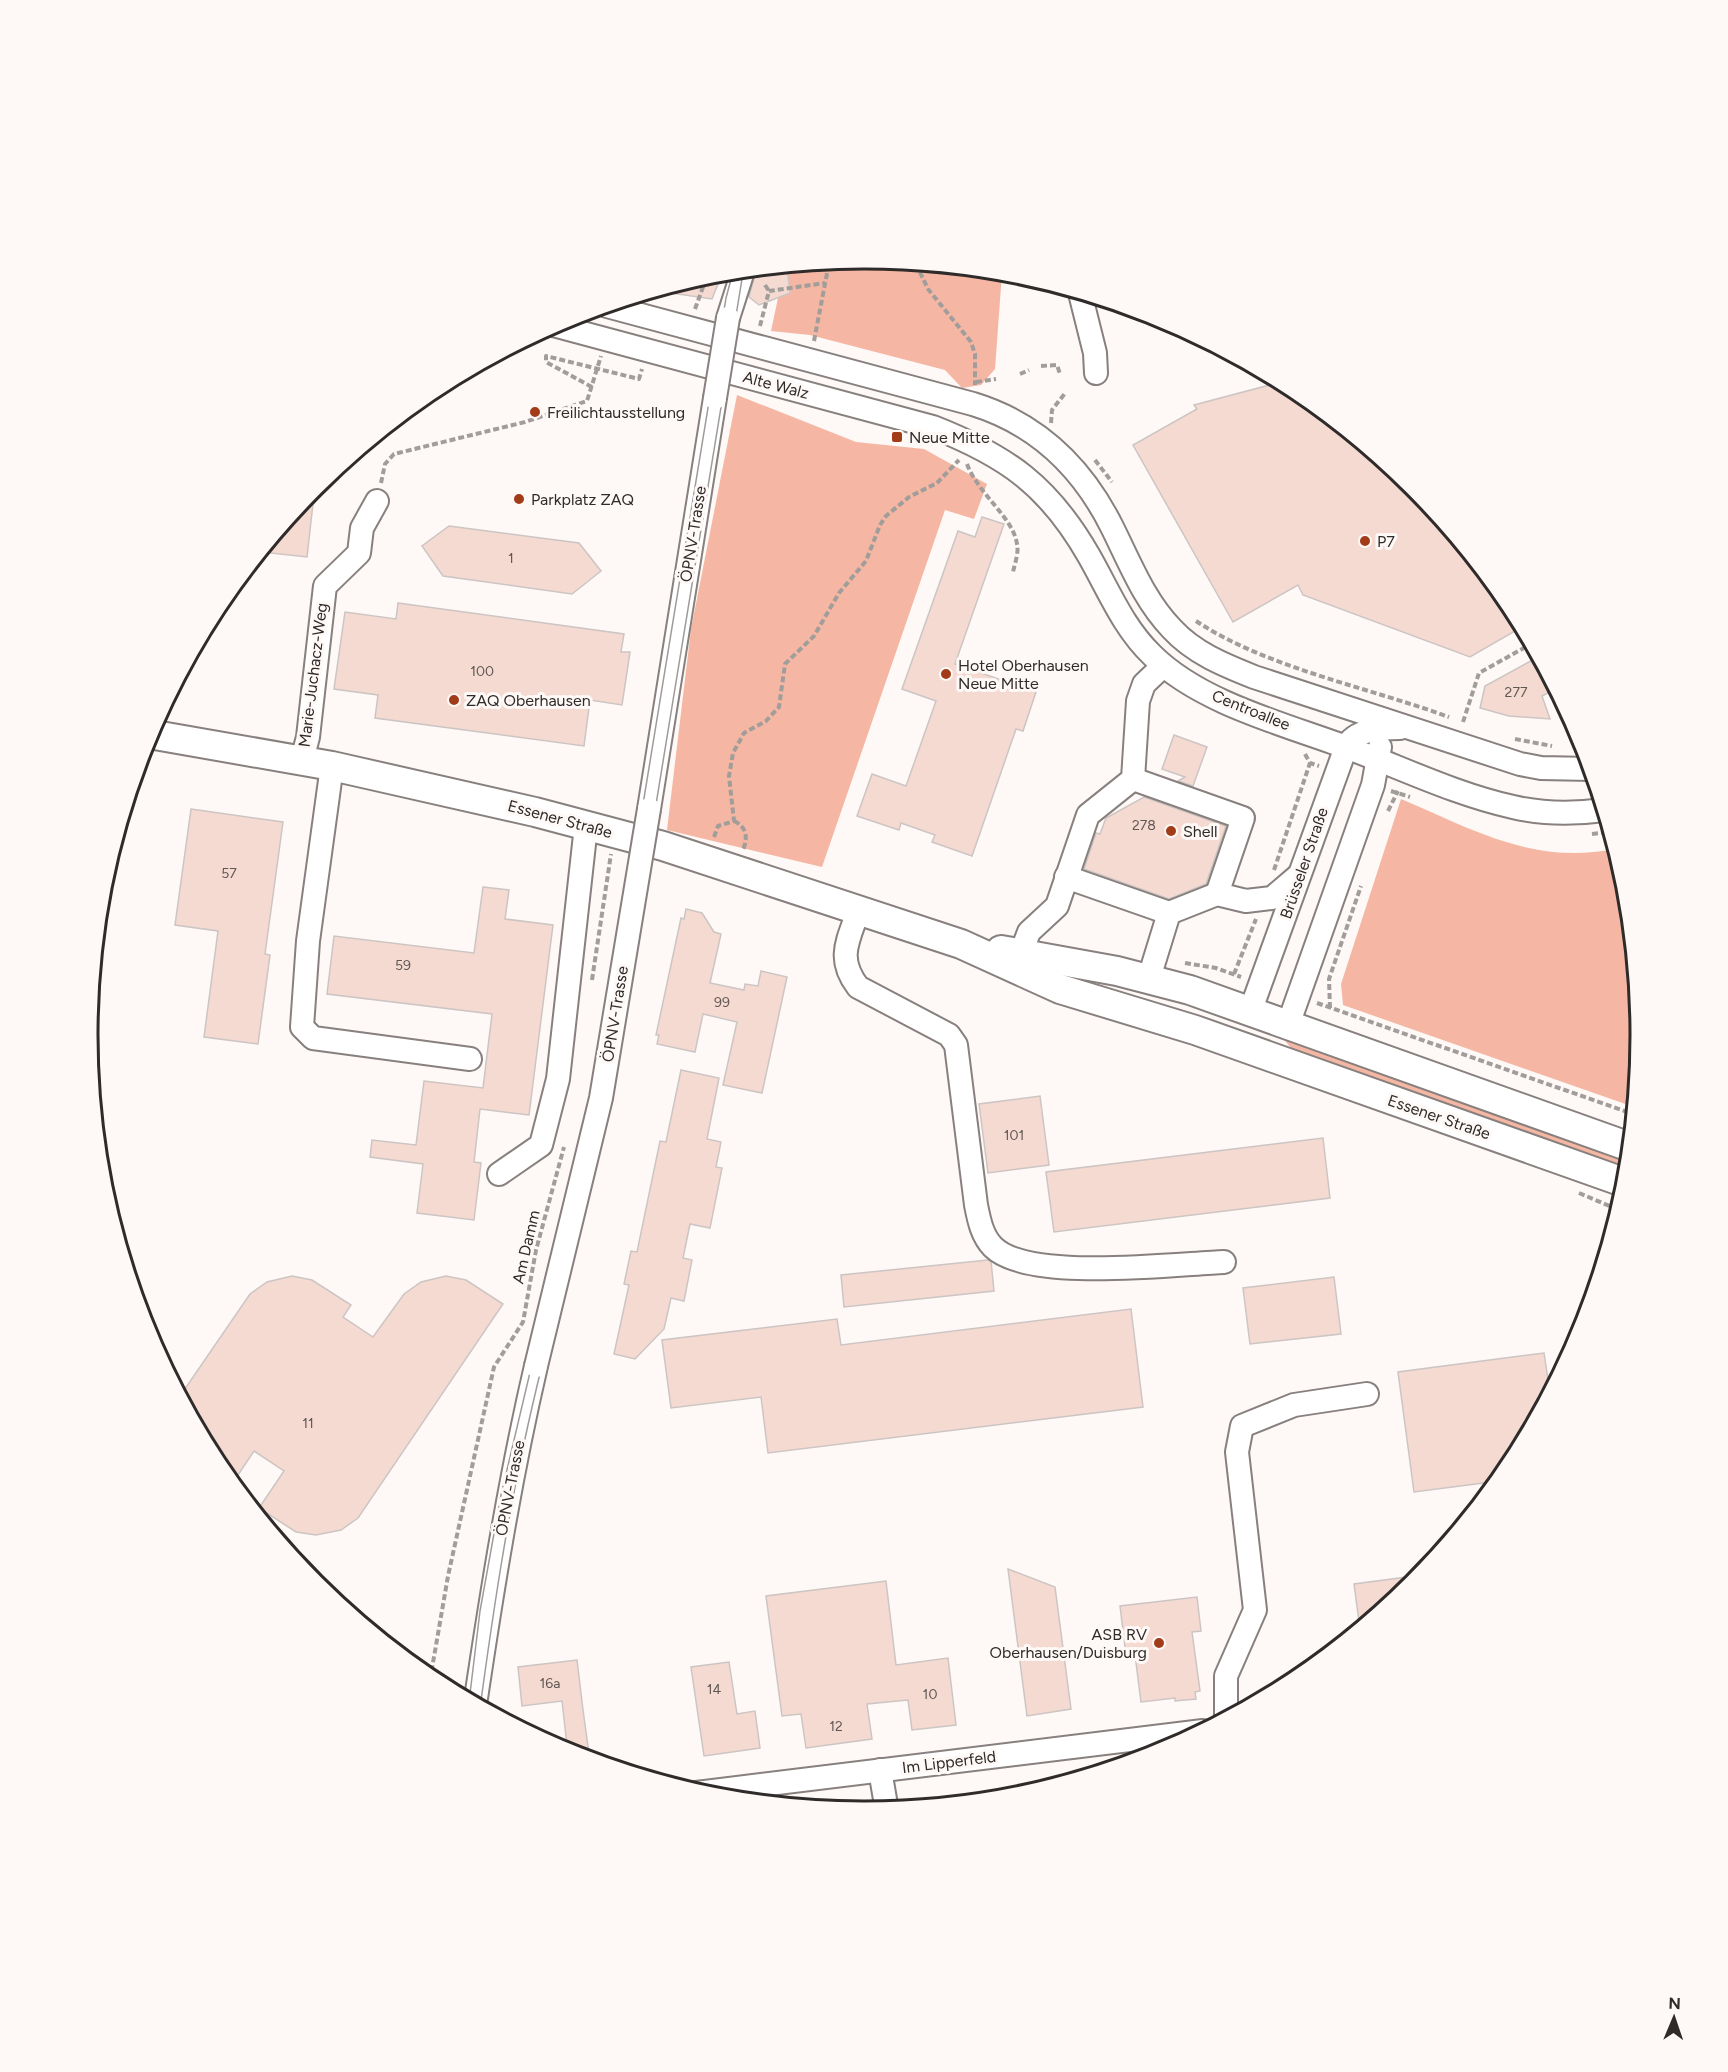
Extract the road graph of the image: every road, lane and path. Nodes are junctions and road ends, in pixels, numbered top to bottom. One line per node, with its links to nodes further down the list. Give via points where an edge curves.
1 (827, 270): 5 (path)
2 (920, 272): 27 (path, via 928,289 971,342)
3 (740, 280): 12 (street)
4 (732, 281): 12 (street)
5 (825, 283): 8 (path); 17 (path)
6 (765, 285): 8 (path)
7 (703, 287): 11 (path)
8 (770, 291): 14 (path)
9 (1082, 302): 25 (street)
10 (619, 310): 14 (street, Alte Walz)
11 (694, 312)
12 (728, 318): 91 (street, ÖPNV-Trasse, bridge, via 601,1098 507,1504)
13 (567, 330): 36 (street, Alte Walz, via 933,427)
14 (754, 346): 17 (street, Alte Walz)
15 (601, 355): 16 (path)
16 (612, 358)
17 (812, 361): 31 (street, Alte Walz, via 973,404)
18 (600, 362): 21 (path)
19 (632, 364): 21 (path, via 642,367 639,379)
20 (1041, 366): 24 (path, via 1058,365)
21 (597, 370): 28 (path); 28 (path, via 546,356 546,362)
22 (1029, 370): 23 (path)
23 (1020, 374)
24 (1060, 374)
25 (1096, 374)
26 (996, 379): 27 (path)
27 (975, 383): 30 (path)
28 (592, 387): 40 (path, via 587,401 575,406 394,454 385,464)
29 (1065, 392): 32 (path, via 1052,410)
30 (974, 394)
31 (1014, 420): 36 (street); 45 (street, Centroallee, via 1057,451 1088,485 1144,592 1174,631 1193,647 1221,663)
32 (1053, 420): 33 (path); 34 (path)
33 (1061, 427)
34 (1047, 429)
35 (963, 451): 61 (path, via 949,473 886,516 863,567 839,593 814,636 785,664 779,707 766,721 744,733 733,753 729,776)
36 (996, 454): 44 (street, Centroallee, via 1043,492 1062,514 1129,628)
37 (1093, 457): 39 (path)
38 (966, 459): 41 (path, via 981,491 1015,536 1018,545)
39 (1114, 486)
40 (377, 501): 54 (street, Marie-Juchacz-Weg, via 362,528 359,553 324,586 308,737)
41 (1013, 572)
42 (1188, 616): 46 (path, via 1260,654)
43 (1525, 648): 46 (path, via 1479,673)
44 (1163, 666): 52 (street, Centroallee, via 1196,688); 58 (street, via 1144,684 1138,701)
45 (1362, 712): 48 (street, Centroallee); 49 (street)
46 (1463, 722): 47 (path)
47 (1472, 725)
48 (1407, 728): 49 (street); 57 (street, Centroallee, via 1520,764)
49 (1375, 730): 52 (street, via 1351,738); 55 (street)
50 (159, 736): 54 (main road, Essener Straße)
51 (1507, 737): 53 (path)
52 (1346, 747): 55 (street, Centroallee); 67 (street, Brüsseler Straße)
53 (1562, 747)
54 (302, 760): 56 (main road, Essener Straße)
55 (1379, 760): 60 (street, Centroallee, via 1515,807 1556,813); 80 (street)
56 (332, 766): 63 (main road, Essener Straße); 82 (street, via 308,941 302,1027 313,1038)
57 (1582, 769)
58 (1133, 778): 68 (street, via 1088,815); 70 (street, via 1243,819)
59 (1398, 793): 62 (path)
60 (1596, 811)
61 (734, 820): 65 (path, via 718,826); 66 (path, via 744,828 746,840)
62 (1385, 820)
63 (586, 826): 64 (main road, Essener Straße); 86 (street, via 555,1090 541,1145)
64 (616, 834): 66 (main road, Essener Straße); 76 (path)
65 (715, 837)
66 (737, 870): 71 (main road, Essener Straße)
67 (1300, 874): 70 (street, via 1272,898 1246,901); 79 (street, Brüsseler Straße)
68 (1066, 877): 72 (street); 74 (street, via 1057,906 1029,932)
69 (1362, 884): 78 (path, via 1329,979)
70 (1217, 894): 72 (street)
71 (858, 909): 73 (main road, Essener Straße); 88 (street, via 844,953 848,974 858,987 949,1035 956,1045 976,1205 980,1224 994,1248 1021,1260 1053,1267)
72 (1169, 913): 75 (street)
73 (961, 944): 74 (main road, Essener Straße); 81 (main road, Essener Straße, via 1060,989)
74 (1021, 953): 75 (main road, Essener Straße)
75 (1149, 978): 79 (main road, Essener Straße)
76 (591, 983)
77 (1318, 1003): 78 (path)
78 (1330, 1008): 83 (path)
79 (1250, 1012): 80 (main road, Essener Straße); 81 (main road)
80 (1288, 1025): 81 (main road); 85 (main road, Essener Straße)
81 (1252, 1051): 87 (main road, Essener Straße)
82 (470, 1059)
83 (1626, 1112)
84 (565, 1143): 90 (path, Am Damm, via 536,1250 523,1322 494,1367)
85 (1623, 1144)
86 (499, 1174)
87 (1617, 1180)
88 (1224, 1262)
89 (1367, 1394): 92 (street, via 1294,1405 1242,1426 1237,1452 1255,1610 1226,1676)
90 (432, 1669)
91 (476, 1697)
92 (1226, 1711)
93 (1179, 1734): 94 (street, Im Lipperfeld)
94 (880, 1770): 95 (street, Im Lipperfeld); 96 (street)
95 (724, 1790)
96 (886, 1802)

